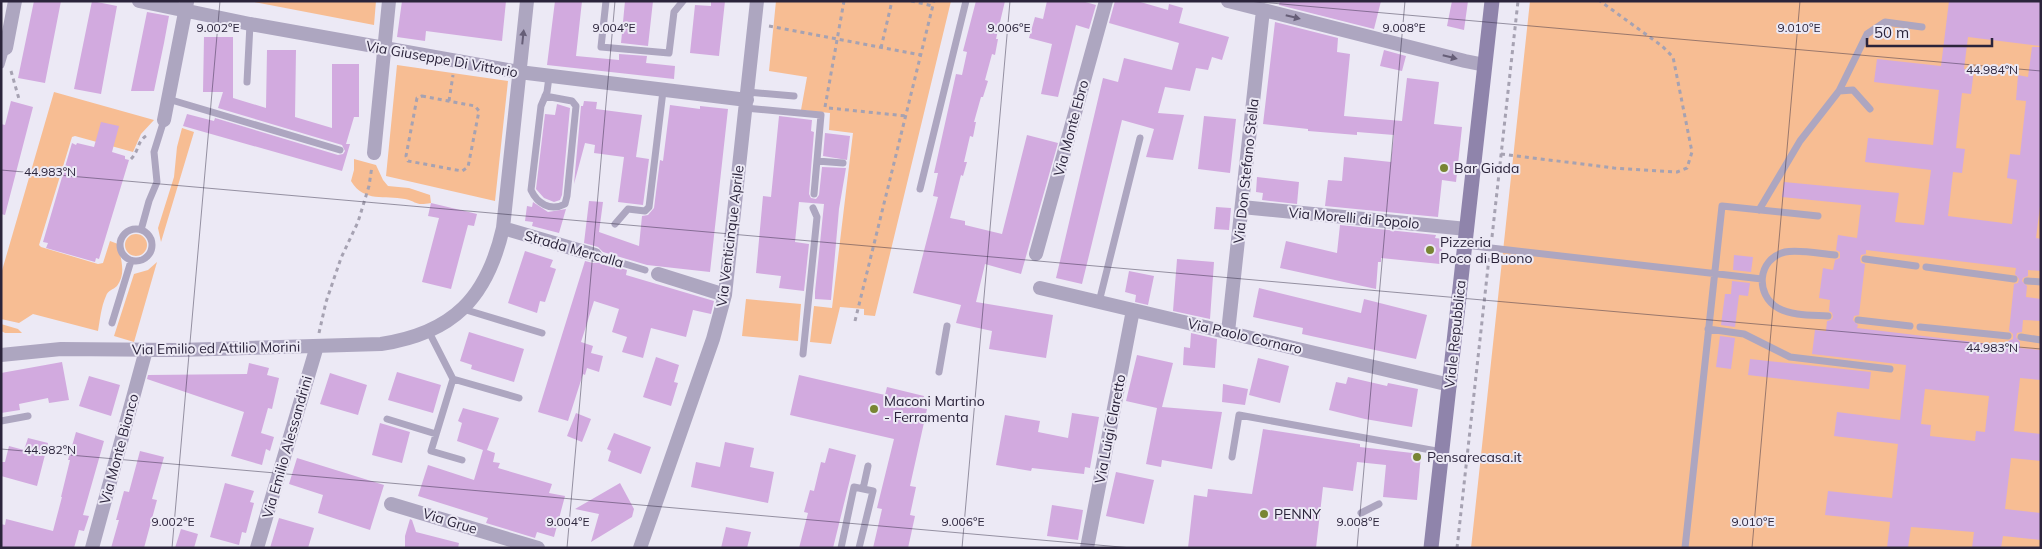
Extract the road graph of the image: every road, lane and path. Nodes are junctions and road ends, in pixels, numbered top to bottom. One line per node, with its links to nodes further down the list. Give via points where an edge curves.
1 (15, 1): 27 (street)
2 (139, 1): 18 (street, Via Giuseppe Di Vittorio)
3 (389, 1): 25 (street)
4 (527, 1): 30 (street, Via Emilio ed Attilio Morini, one-way to 4)
5 (606, 1): 6 (lane, via 601,47 669,53 674,12)
6 (683, 1)
7 (757, 1): 21 (street, Via Venticinque Aprile)
8 (844, 1): 23 (path)
9 (892, 1): 24 (path)
10 (911, 1): 17 (path)
11 (966, 1): 52 (lane)
12 (1106, 1): 64 (street, Via Monte Ebro)
13 (1228, 1): 19 (street)
14 (1492, 1): 29 (main road, Viale Repubblica)
15 (1518, 1): 49 (path)
16 (1600, 1): 49 (path, via 1662,46 1672,57 1692,152 1687,168 1678,172 1614,168)
17 (934, 4): 26 (path)
18 (186, 6): 20 (street, Via Giuseppe Di Vittorio); 38 (street)
19 (1263, 10): 29 (street, one-way to 29); 54 (street, Via Don Stefano Stella)
20 (250, 24): 25 (street, Via Giuseppe Di Vittorio); 32 (lane)
21 (755, 24): 23 (path); 39 (street, Via Venticinque Aprile)
22 (1922, 27): 34 (lane, via 1885,22 1867,34)
23 (836, 39): 24 (path); 42 (path)
24 (882, 48): 26 (path)
25 (384, 49): 28 (street, Via Giuseppe Di Vittorio); 48 (street)
26 (921, 55): 44 (path)
27 (3, 56): 37 (path)
28 (455, 61): 30 (street, Via Giuseppe Di Vittorio); 40 (path)
29 (1486, 65): 60 (main road, Viale Repubblica)
30 (519, 72): 31 (street, Via Giuseppe Di Vittorio); 59 (street, Via Emilio ed Attilio Morini)
31 (549, 77): 33 (street, Via Giuseppe Di Vittorio); 35 (lane)
32 (247, 82)
33 (663, 91): 39 (street, Via Giuseppe Di Vittorio); 58 (lane, via 649,207 645,211 628,209)
34 (1839, 91): 43 (lane, via 1853,90); 56 (lane, via 1800,140)
35 (545, 96): 35 (lane, via 531,190 535,200 544,206 558,208 567,196 576,106 572,101)
36 (794, 96): 39 (lane)
37 (19, 98)
38 (168, 99): 45 (street); 47 (lane)
39 (746, 100): 50 (lane, via 821,115); 78 (street, Via Venticinque Aprile)
40 (449, 101): 40 (path, via 417,98 406,156 408,161 462,171 468,166 479,111 475,106)
41 (818, 106): 42 (path)
42 (824, 107): 44 (path)
43 (1870, 109)
44 (906, 116): 84 (path)
45 (164, 120): 61 (lane, via 154,152 157,182)
46 (1140, 138): 79 (lane)
47 (340, 150)
48 (374, 153): 96 (path, via 370,186 326,302)
49 (1501, 154): 63 (path)
50 (817, 160): 51 (lane); 53 (lane)
51 (843, 163)
52 (920, 188)
53 (814, 194)
54 (1242, 207): 60 (street, Via Morelli di Popolo); 91 (street, Via Don Stefano Stella)
55 (813, 208): 98 (lane, via 817,217)
56 (1759, 210): 57 (lane); 72 (lane, via 1722,206)
57 (1818, 216)
58 (615, 224)
59 (503, 228): 65 (street, Strada Mercalla); 80 (street, Via Emilio ed Attilio Morini, via 489,274)
60 (1467, 229): 62 (main road, Viale Repubblica)
61 (141, 230): 68 (lane, via 130,230 121,239 122,253); 68 (lane, via 151,237 152,251 144,260)
62 (1465, 245): 63 (lane); 103 (main road, Viale Repubblica)
63 (1490, 248): 72 (lane); 125 (path)
64 (1036, 254)
65 (595, 255): 71 (lane, Strada Mercalla)
66 (1835, 255): 73 (lane, via 1785,252 1765,267)
67 (1865, 259): 69 (lane)
68 (131, 261): 85 (lane)
69 (1916, 266)
70 (1926, 267): 74 (lane)
71 (652, 272): 78 (street, Strada Mercalla)
72 (1714, 274): 73 (lane); 89 (lane)
73 (1762, 279): 82 (lane, via 1768,302 1781,310)
74 (2014, 279)
75 (2027, 281): 76 (lane)
76 (2041, 282)
77 (1040, 288): 79 (street, Via Paolo Cornaro)
78 (725, 295): 120 (street, Via Venticinque Aprile)
79 (1099, 302): 81 (street, Via Paolo Cornaro)
80 (462, 308): 90 (street, Via Emilio ed Attilio Morini); 92 (lane)
81 (1134, 310): 91 (street, Via Paolo Cornaro); 123 (street, Via Luigi Claretto)
82 (1828, 316)
83 (1858, 320): 87 (lane)
84 (855, 321)
85 (112, 323)
86 (947, 326): 101 (lane)
87 (1910, 326)
88 (1920, 327): 93 (lane)
89 (1708, 329): 100 (lane, via 1744,334 1790,357); 126 (lane)
90 (429, 332): 96 (street, Via Emilio ed Attilio Morini, via 381,344); 102 (lane)
91 (1228, 332): 103 (street, Via Paolo Cornaro)
92 (542, 333)
93 (2008, 336)
94 (2021, 338): 95 (lane)
95 (2041, 340)
96 (316, 346): 97 (street, Via Emilio ed Attilio Morini); 118 (street, Via Emilio Alessandrini)
97 (146, 350): 99 (street, Via Emilio ed Attilio Morini, via 61,348); 117 (street, Via Monte Bianco)
98 (803, 354)
99 (1, 355)
100 (1890, 369)
101 (939, 372)
102 (453, 379): 104 (lane); 108 (lane)
103 (1450, 385): 109 (main road, Viale Repubblica)
104 (519, 398)
105 (28, 416): 107 (lane)
106 (387, 419): 108 (lane)
107 (1, 421)
108 (436, 434): 111 (lane, via 431,451)
109 (1442, 452): 110 (lane, via 1240,415); 124 (main road, Viale Repubblica)
110 (1232, 457)
111 (462, 460)
112 (868, 466): 113 (lane)
113 (863, 489): 121 (lane, via 854,487); 122 (lane, via 873,491)
114 (391, 504): 119 (street, Via Grue)
115 (1379, 504): 116 (lane)
116 (1361, 513)
117 (92, 548)
118 (257, 548)
119 (538, 548)
120 (640, 548)
121 (840, 548)
122 (860, 548)
123 (1087, 548)
124 (1431, 548)
125 (1457, 548)
126 (1685, 548)

